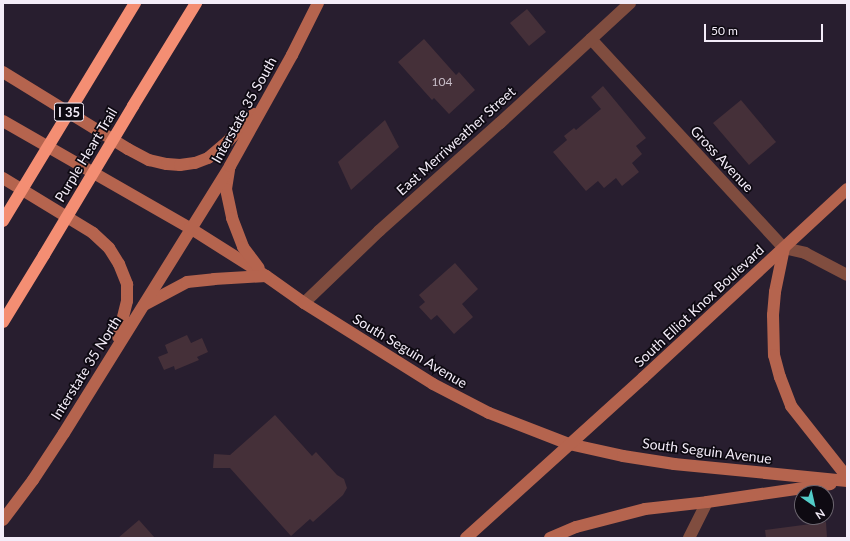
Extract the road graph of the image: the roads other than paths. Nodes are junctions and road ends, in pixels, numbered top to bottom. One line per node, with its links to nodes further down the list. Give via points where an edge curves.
1 (135, 3): 12 (highway, I 35, bridge)
2 (196, 3): 19 (highway, Purple Heart Trail, bridge)
3 (318, 3): 7 (main road, Interstate 35 South)
4 (630, 3): 5 (street, East Merriweather Street)
5 (591, 39): 14 (street, Gross Avenue); 17 (street, East Merriweather Street, via 379,231)
6 (3, 72): 7 (main road, via 128,149 149,160 167,164 195,163 208,158)
7 (265, 102): 9 (main road, Interstate 35 South)
8 (3, 121): 13 (main road, South Seguin Avenue)
9 (230, 166): 13 (main road, Interstate 35 South); 16 (main road, via 226,189 232,218 243,247)
10 (3, 178): 20 (main road, via 93,233 109,248 127,284 127,301)
11 (847, 190): 14 (main road, South Elliot Knox Boulevard)
12 (3, 221)
13 (190, 228): 16 (main road, South Seguin Avenue); 18 (main road, Interstate 35 North)
14 (784, 248): 15 (street, via 805,253); 21 (main road, South Elliot Knox Boulevard); 22 (main road, via 773,315 774,355 780,377 791,406)
15 (847, 275)
16 (266, 276): 17 (main road, South Seguin Avenue); 18 (main road, via 187,282)
17 (304, 303): 21 (main road, South Seguin Avenue, via 462,400)
18 (142, 305): 20 (main road, Interstate 35 North)
19 (3, 322)
20 (115, 350): 25 (main road, Interstate 35 North, via 33,480)
21 (569, 444): 23 (main road, South Seguin Avenue, via 674,464); 26 (main road, South Elliot Knox Boulevard)
22 (847, 477)
23 (847, 482): 24 (main road)
24 (708, 502): 27 (main road, via 645,509 576,527); 28 (street)
25 (3, 520)
26 (466, 538)
27 (550, 538)
28 (690, 538)

